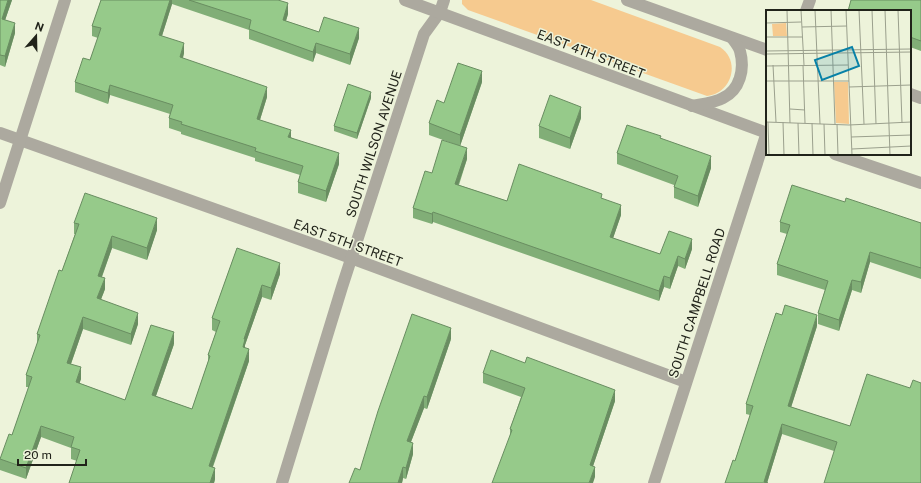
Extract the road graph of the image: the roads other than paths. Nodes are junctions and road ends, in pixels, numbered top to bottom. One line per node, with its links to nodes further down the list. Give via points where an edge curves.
1 (65, 0): 16 (street)
2 (406, 0): 7 (street, EAST 4TH STREET)
3 (444, 0): 7 (street, SOUTH WILSON AVENUE)
4 (627, 0): 8 (street)
5 (810, 0): 6 (street)
6 (806, 10)
7 (440, 12): 12 (street, EAST 4TH STREET); 20 (street, SOUTH WILSON AVENUE, via 424,34)
8 (732, 38): 9 (street); 12 (street, via 740,50 742,62 740,78 734,90 723,98)
9 (766, 50)
10 (911, 94): 11 (street)
11 (921, 98)
12 (691, 106): 14 (street, EAST 4TH STREET)
13 (0, 133): 16 (street, EAST 5TH STREET)
14 (766, 133)
15 (766, 136): 21 (street, SOUTH CAMPBELL ROAD)
16 (20, 140): 19 (street); 20 (street, EAST 5TH STREET)
17 (840, 155): 18 (street)
18 (921, 183)
19 (0, 203)
20 (352, 259): 21 (street, EAST 5TH STREET); 22 (street, SOUTH WILSON AVENUE)
21 (686, 382): 23 (street, SOUTH CAMPBELL ROAD)
22 (282, 483)
23 (654, 483)

